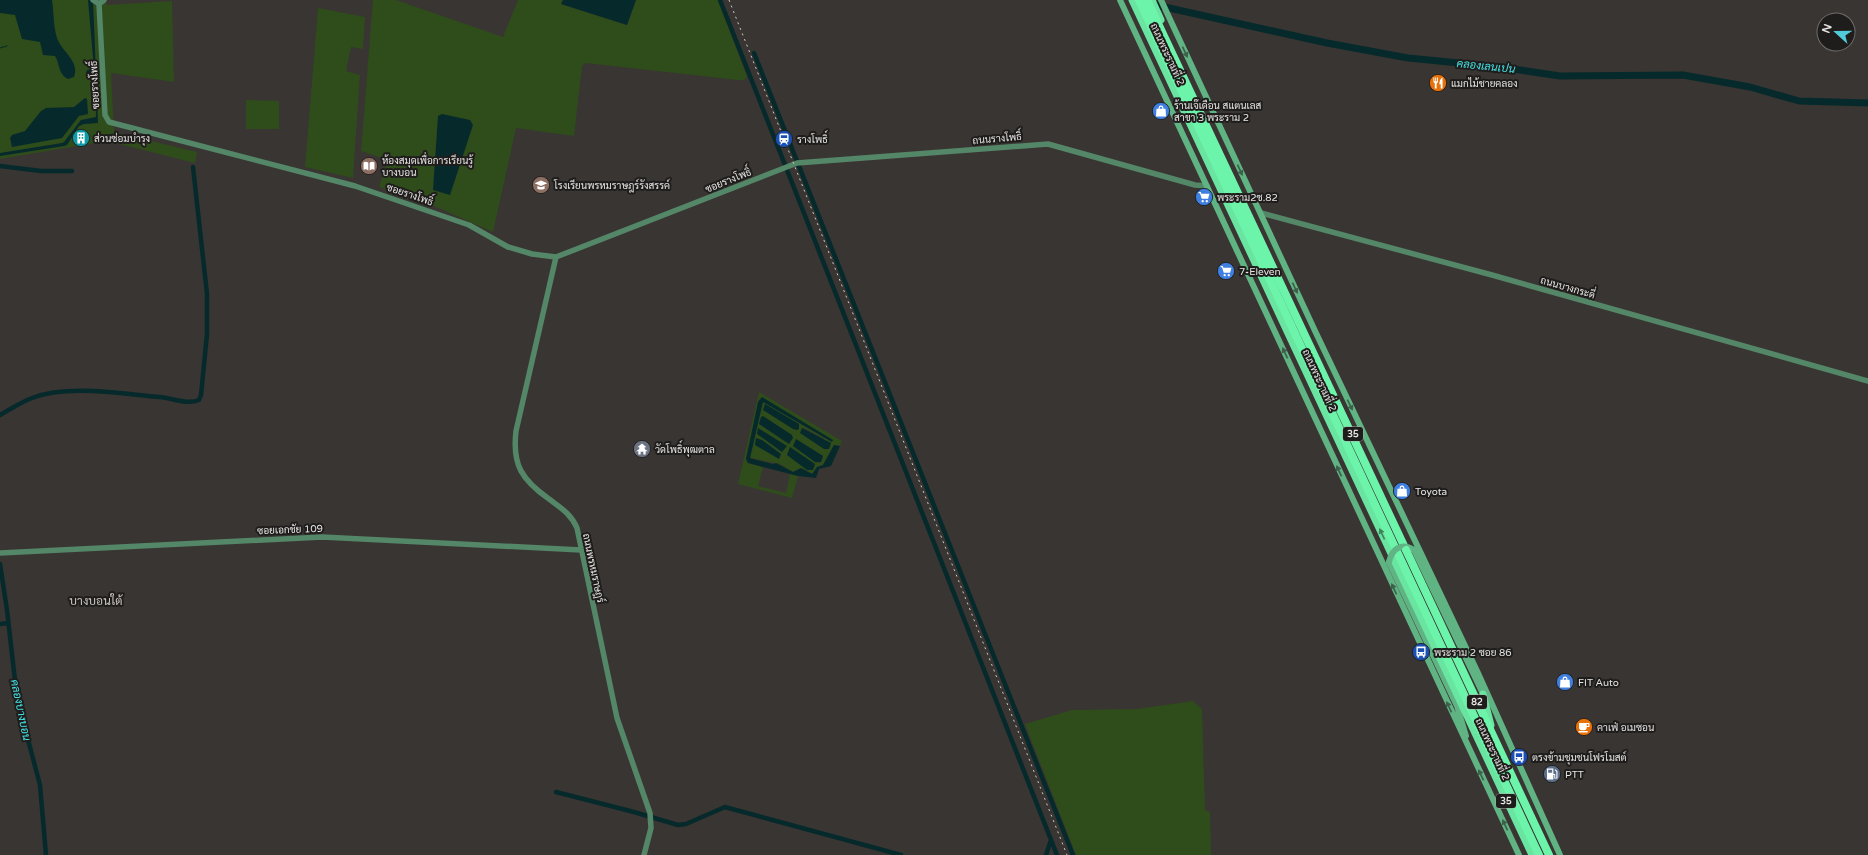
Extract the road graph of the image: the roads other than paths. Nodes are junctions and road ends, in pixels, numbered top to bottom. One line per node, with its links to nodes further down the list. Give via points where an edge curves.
1 (93, 0): 4 (street)
2 (1147, 0): 25 (highway, 82, bridge)
3 (1152, 0): 18 (highway, ถนนพระรามที่ 2 / 35)
4 (102, 2): 11 (street, ซอยรางโพธิ์, via 105,115 109,122 356,186 469,225 508,247)
5 (1121, 2): 9 (main road, ถนนพระรามที่ 2 / 35)
6 (1135, 2): 19 (highway, ถนนพระรามที่ 2 / 35, one-way to 6); 24 (highway, 82)
7 (1162, 2): 10 (main road, ถนนพระรามที่ 2 / 35, one-way to 10)
8 (785, 166): 9 (street, ถนนรางโพธิ์, via 1048,144 1195,185); 11 (street, ซอยรางโพธิ์)
9 (1207, 186): 20 (main road, ถนนพระรามที่ 2 / 35, one-way to 9)
10 (1261, 213): 12 (street, ถนนบางกระดี่); 17 (main road, ถนนพระรามที่ 2 / 35, one-way to 17)
11 (556, 257): 13 (street, ถนนพรหมราษฎร์, via 517,427 515,452 518,466 528,480 572,517)
12 (1868, 381)
13 (581, 550): 14 (street, ซอยเอกชัย 109, via 322,537); 21 (street, ถนนพรหมราษฎร์, via 617,718 650,813)
14 (1, 553)
15 (1483, 694): 16 (main road, bridge, via 1414,550 1405,546 1398,547 1392,553 1389,562); 17 (main road); 18 (highway)
16 (1457, 706): 19 (highway); 20 (main road)
17 (1506, 736): 26 (main road, ถนนพระรามที่ 2 / 35)
18 (1495, 740): 25 (highway, ถนนพระรามที่ 2 / 35)
19 (1481, 747): 23 (highway, ถนนพระรามที่ 2 / 35)
20 (1471, 755): 22 (main road, ถนนพระรามที่ 2 / 35, one-way to 20)
21 (644, 855)
22 (1519, 855)
23 (1532, 855)
24 (1539, 855)
25 (1548, 855)
26 (1560, 855)

